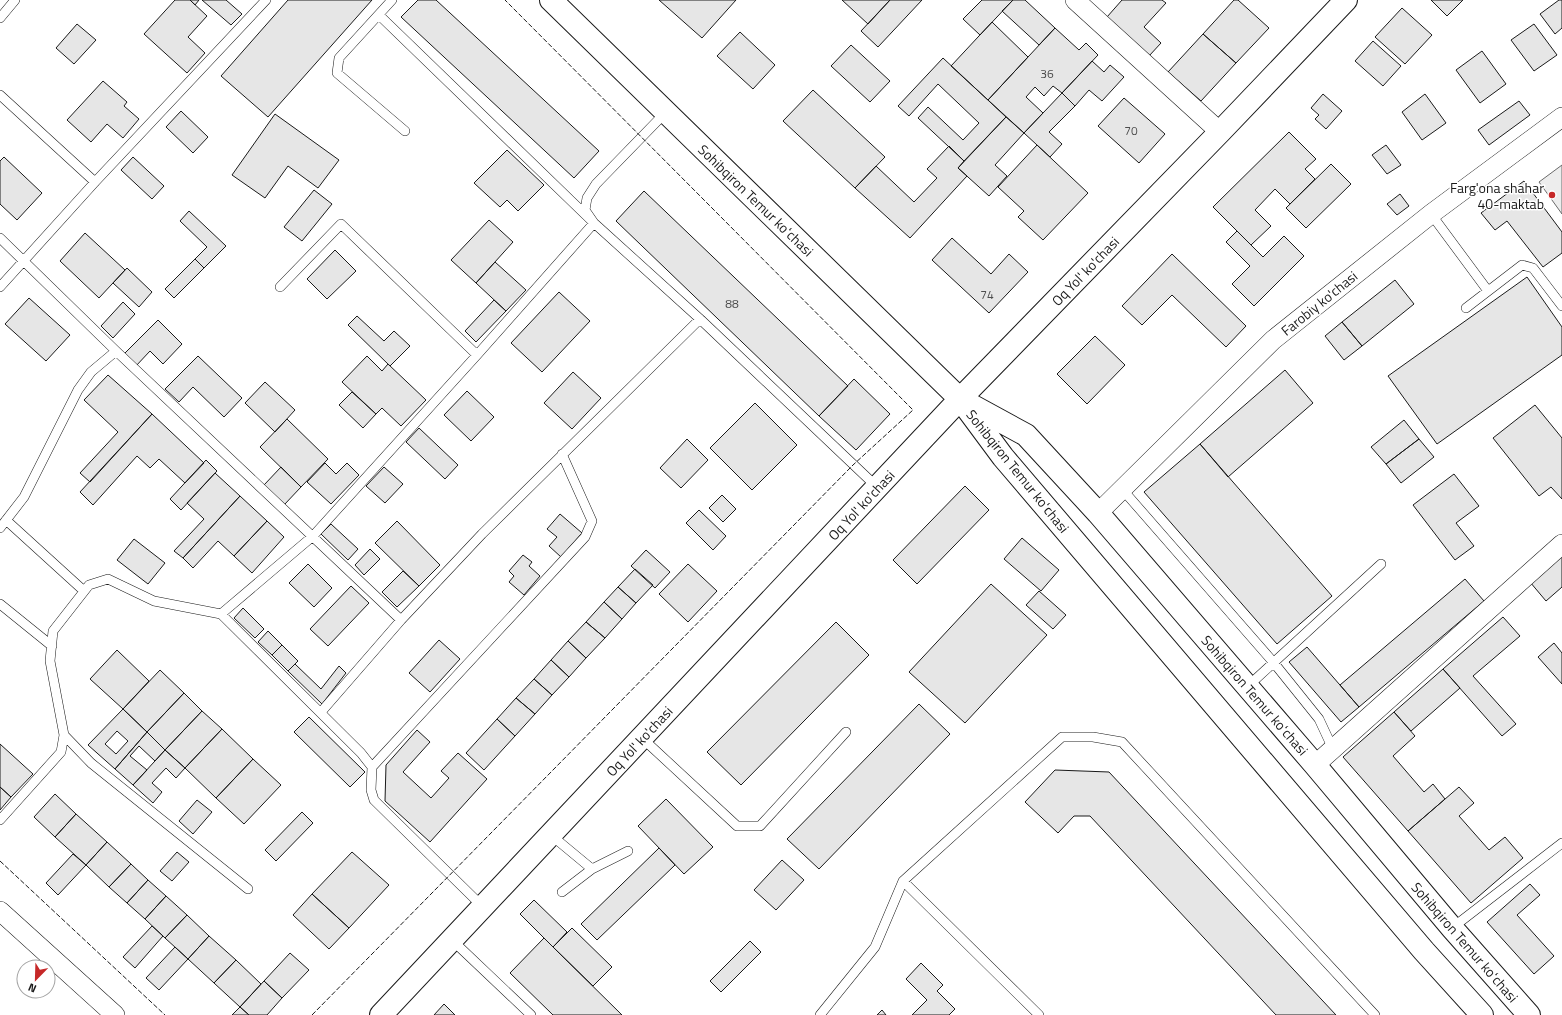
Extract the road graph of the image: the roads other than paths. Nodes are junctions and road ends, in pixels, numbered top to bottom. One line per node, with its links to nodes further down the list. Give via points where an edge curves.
1 (15, 0): 8 (lane)
2 (266, 0): 14 (lane)
3 (392, 0): 7 (lane)
4 (551, 0): 10 (main road, Sohibqiron Temur koʻchasi)
5 (1074, 0): 13 (street)
6 (1346, 0): 13 (main road, Oq Yol' ko'chasi)
7 (379, 15): 12 (lane, via 340,58 337,73); 16 (lane)
8 (0, 18)
9 (0, 95): 14 (lane)
10 (666, 112): 16 (lane, via 596,184 587,198 585,210); 27 (main road, Sohibqiron Temur koʻchasi)
11 (1562, 117): 15 (street, Farobiy ko'chasi)
12 (405, 131)
13 (1220, 132): 27 (main road, Oq Yol' ko'chasi)
14 (95, 182): 18 (lane)
15 (1431, 214): 21 (lane); 30 (street, Farobiy ko'chasi, via 1273,340)
16 (594, 223): 24 (lane); 26 (lane)
17 (0, 238): 18 (lane)
18 (23, 261): 19 (lane); 25 (lane)
19 (0, 287)
20 (280, 287): 26 (lane, via 341,224)
21 (1488, 291): 22 (lane, via 1522,266 1533,268); 23 (lane)
22 (1562, 306)
23 (1466, 308)
24 (700, 319): 28 (lane); 29 (lane)
25 (116, 351): 32 (lane, via 91,372 78,390 24,498); 34 (lane)
26 (476, 355): 34 (lane)
27 (960, 399): 29 (main road, Oq Yol' ko'chasi); 31 (main road, Sohibqiron Temur koʻchasi, via 1026,435); 69 (main road, Sohibqiron Temur koʻchasi, via 1003,457 1424,951)
28 (562, 454): 40 (lane, via 482,534); 50 (lane, via 592,522 585,537)
29 (877, 488): 47 (main road, Oq Yol' ko'chasi)
30 (1122, 489): 31 (street, Farobiy ko'chasi); 42 (lane)
31 (1098, 513): 43 (main road, Sohibqiron Temur koʻchasi)
32 (6, 520): 33 (lane); 37 (lane)
33 (0, 528)
34 (313, 536): 39 (lane); 40 (lane)
35 (1562, 544): 48 (street)
36 (1381, 564): 42 (lane)
37 (84, 590): 39 (lane, via 88,584 108,579 154,600); 41 (lane, via 53,631)
38 (0, 604): 41 (lane)
39 (221, 614): 44 (lane)
40 (402, 620): 44 (lane)
41 (52, 646): 46 (lane, via 50,661)
42 (1274, 663): 43 (lane); 48 (lane, via 1319,719)
43 (1247, 686): 49 (main road, Sohibqiron Temur koʻchasi)
44 (321, 712): 50 (lane)
45 (846, 732): 47 (lane, via 760,826 737,826)
46 (64, 735): 51 (lane, via 61,752); 57 (lane, via 91,763)
47 (642, 738): 52 (main road, Oq Yol' ko'chasi)
48 (1333, 749): 49 (street)
49 (1315, 766): 61 (main road, Sohibqiron Temur koʻchasi)
50 (372, 767): 59 (lane, via 371,790 374,800)
51 (0, 820)
52 (550, 835): 55 (lane); 59 (main road, Oq Yol' ko'chasi)
53 (1562, 843): 61 (lane)
54 (628, 851): 55 (lane)
55 (592, 869): 58 (lane)
56 (903, 881): 66 (lane, via 875,948); 67 (lane); 68 (lane, via 1062,737 1093,737 1122,742)
57 (248, 889)
58 (562, 892)
59 (483, 907): 62 (main road, Oq Yol' ko'chasi)
60 (0, 911): 63 (street)
61 (1452, 928): 70 (main road, Sohibqiron Temur koʻchasi)
62 (452, 940): 64 (main road, Oq Yol' ko'chasi); 65 (lane)
63 (115, 1015)
64 (381, 1015)
65 (531, 1015)
66 (820, 1015)
67 (1039, 1015)
68 (1375, 1015)
69 (1482, 1015)
70 (1529, 1015)

